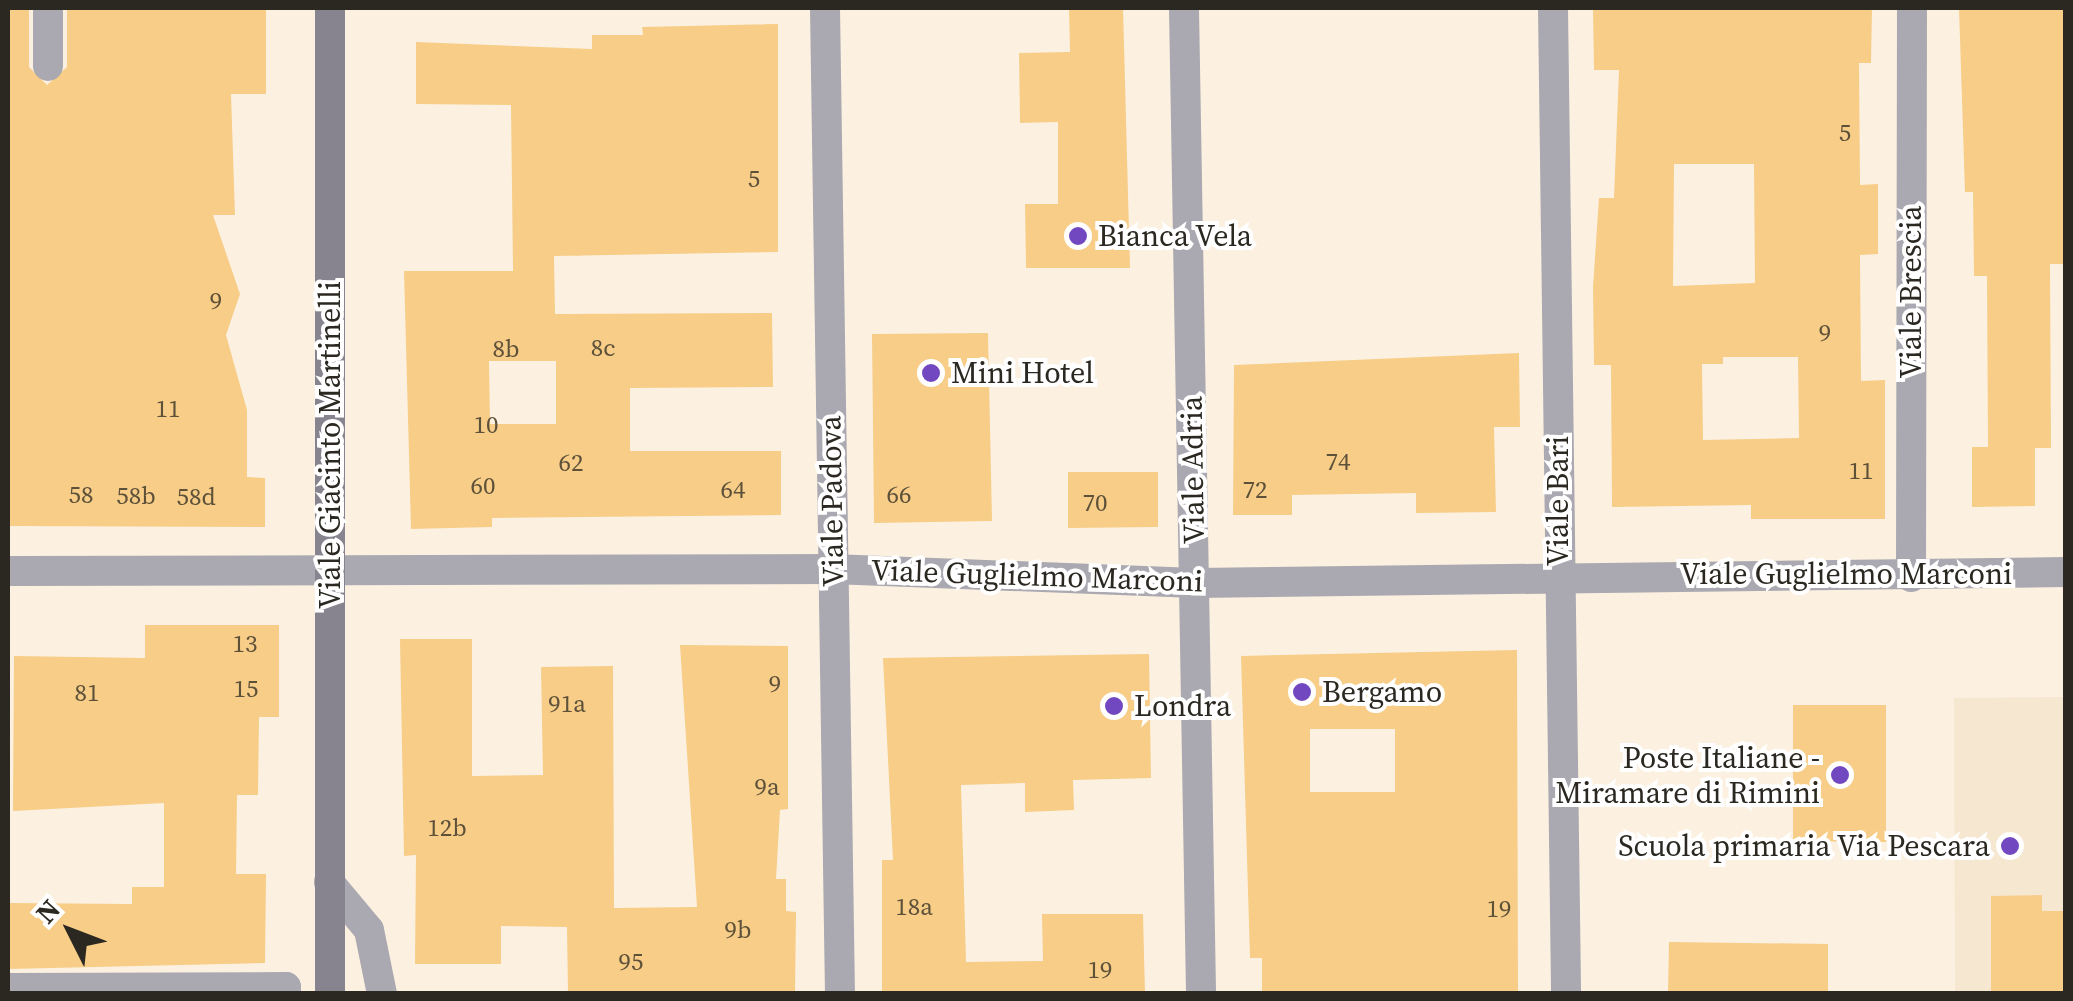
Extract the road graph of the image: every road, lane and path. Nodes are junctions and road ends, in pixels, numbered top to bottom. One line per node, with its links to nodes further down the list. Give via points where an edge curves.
1 (48, 8): 7 (street)
2 (330, 8): 8 (street, Viale Giacinto Martinelli)
3 (825, 8): 9 (street, Viale Padova)
4 (1184, 8): 14 (street, Viale Adria)
5 (1554, 8): 12 (street, Viale Bari)
6 (1912, 8): 13 (street, Viale Brescia)
7 (48, 66)
8 (330, 569): 9 (street, Viale Guglielmo Marconi); 10 (street, Viale Guglielmo Marconi); 15 (street, Viale Giacinto Martinelli)
9 (832, 569): 14 (street, Viale Guglielmo Marconi); 20 (street, Viale Padova)
10 (8, 572)
11 (2066, 572): 13 (street, Viale Guglielmo Marconi)
12 (1558, 576): 13 (street, Viale Guglielmo Marconi); 14 (street, Viale Guglielmo Marconi); 22 (street, Viale Bari)
13 (1911, 576)
14 (1196, 583): 21 (street, Viale Adria)
15 (330, 882): 18 (street, Viale Giacinto Martinelli); 19 (street, via 369,930)
16 (8, 988): 17 (street, via 286,987)
17 (286, 994)
18 (330, 994)
19 (382, 994)
20 (840, 994)
21 (1201, 994)
22 (1566, 994)

